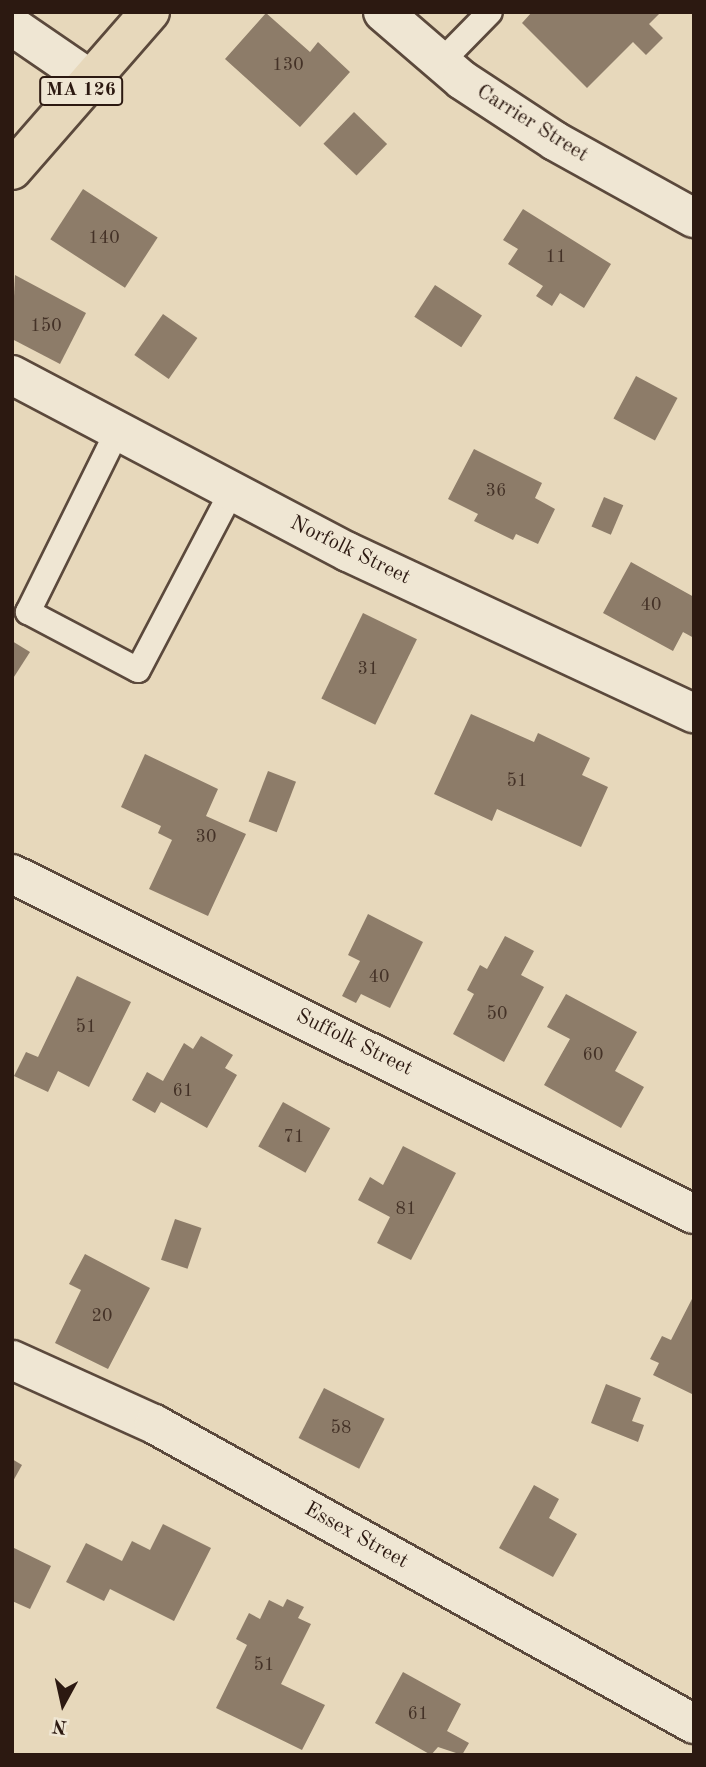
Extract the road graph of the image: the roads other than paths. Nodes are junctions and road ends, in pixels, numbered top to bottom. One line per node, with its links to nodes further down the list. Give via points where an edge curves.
1 (150, 12): 6 (main road, MA 126)
2 (383, 12): 5 (street, Carrier Street)
3 (484, 14): 5 (lane)
4 (12, 26): 6 (street)
5 (440, 63): 8 (street, Carrier Street, via 555,141)
6 (91, 80): 7 (main road, MA 126)
7 (12, 170)
8 (694, 218)
9 (12, 375): 10 (street, Norfolk Street)
10 (117, 432): 11 (street, Norfolk Street); 11 (lane, via 28,612 138,670)
11 (232, 491): 12 (street, Norfolk Street, via 348,552)
12 (694, 713)
13 (12, 874): 14 (street, Suffolk Street)
14 (694, 1214)
15 (12, 1360): 16 (street, Essex Street, via 153,1424)
16 (694, 1724)

